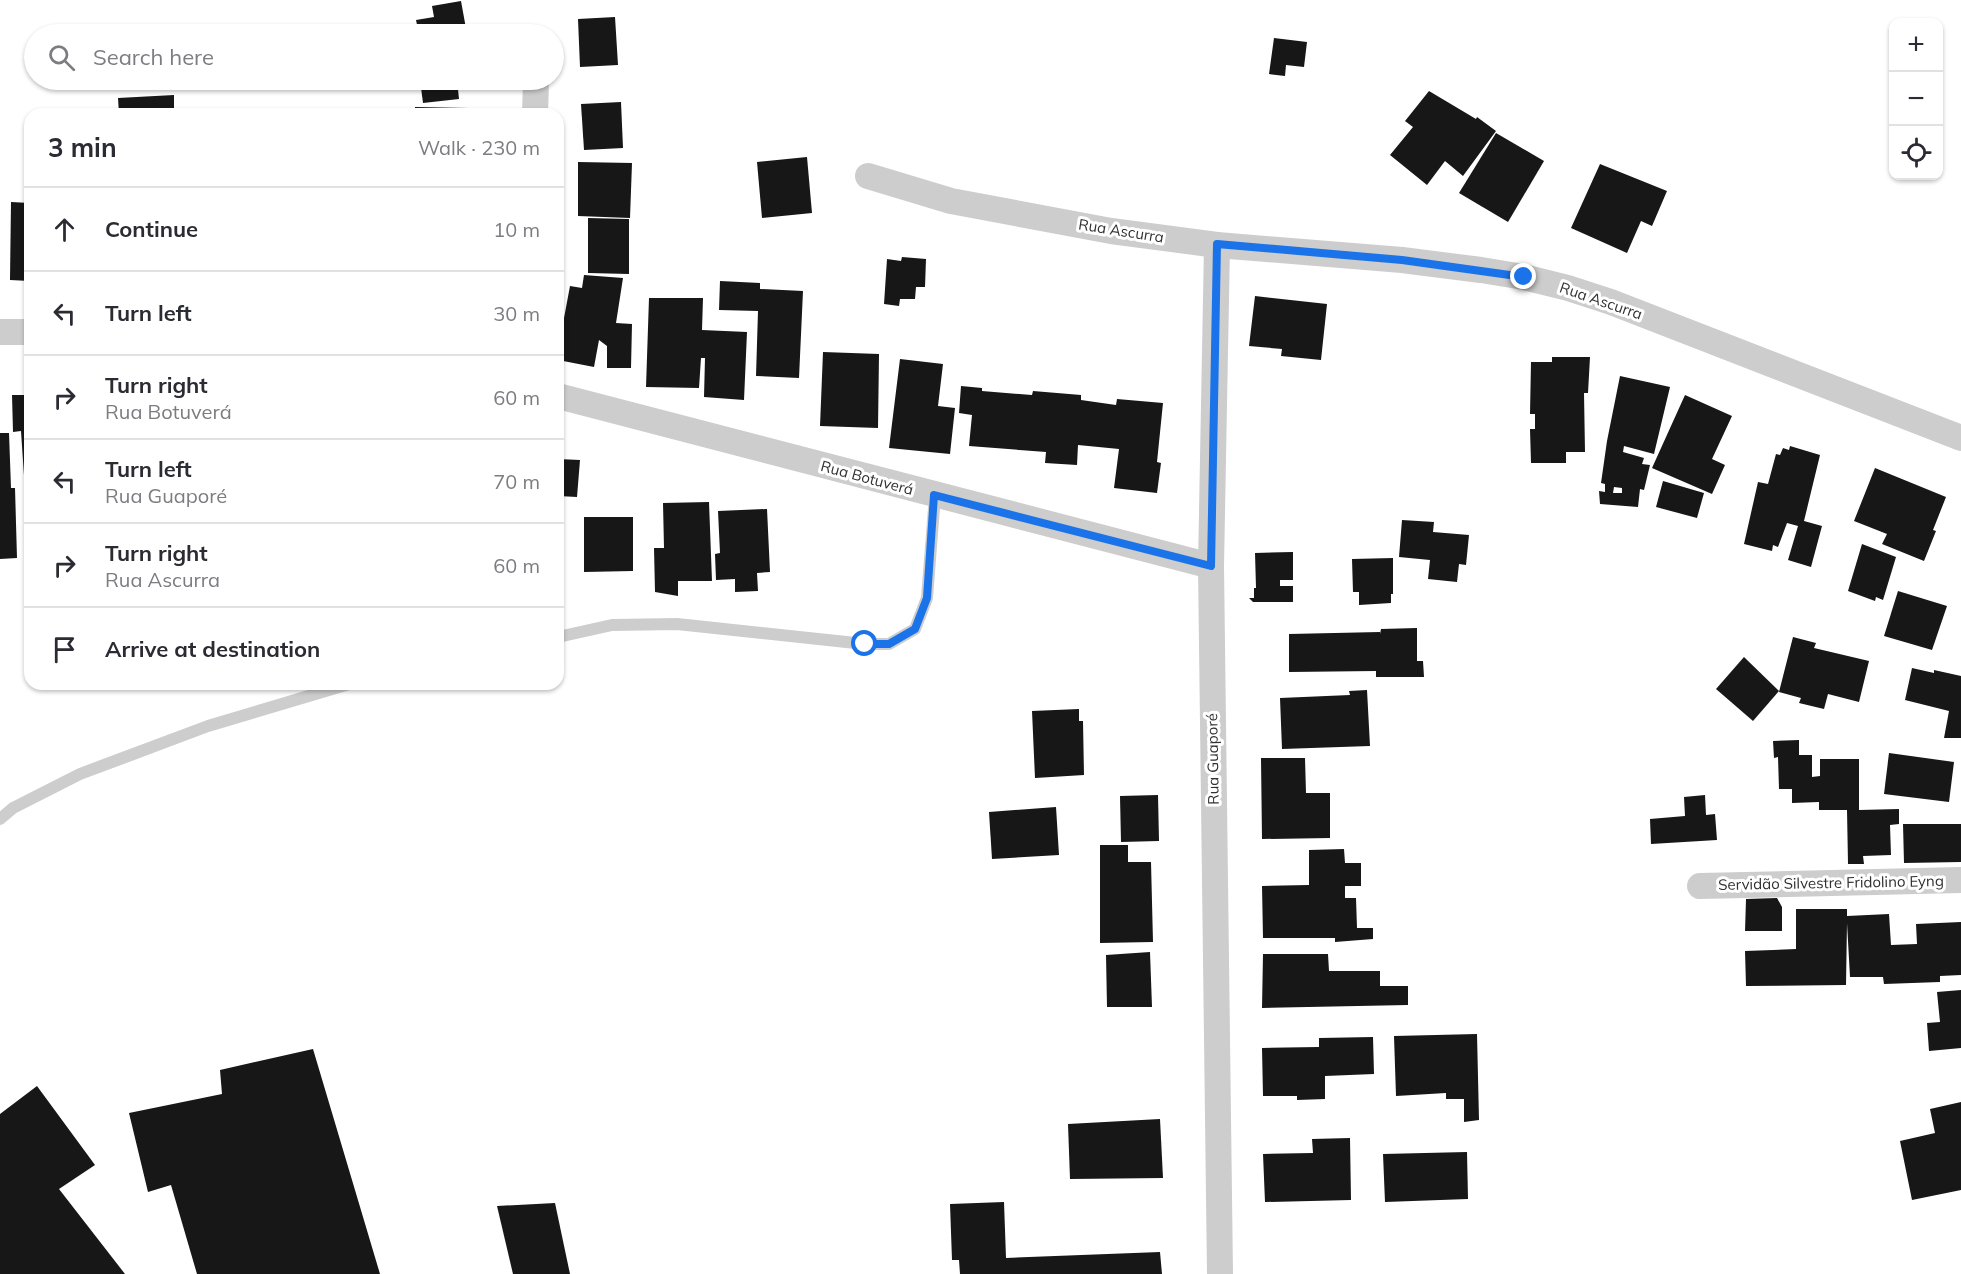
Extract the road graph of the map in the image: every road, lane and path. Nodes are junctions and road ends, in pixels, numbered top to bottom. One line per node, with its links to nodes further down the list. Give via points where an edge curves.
1 (536, 90): 2 (street)
2 (535, 108)
3 (868, 176): 4 (street, Rua Ascurra, via 951,201 1111,231)
4 (1217, 244): 8 (street, Rua Ascurra, via 1402,260 1514,275 1557,285 1611,302); 10 (street, Rua Guaporé)
5 (0, 332): 6 (street)
6 (24, 332)
7 (564, 398): 9 (street, Rua Botuverá)
8 (1961, 438)
9 (934, 495): 10 (street, Rua Botuverá); 11 (lane, via 927,598 915,629 889,644 677,624 612,625)
10 (1211, 566): 16 (street, Rua Guaporé)
11 (564, 636)
12 (329, 690): 13 (lane, via 207,726 80,774 13,808)
13 (0, 819)
14 (1961, 880): 15 (street, Servidão Silvestre Fridolino Eyng)
15 (1700, 886)
16 (1220, 1274)

